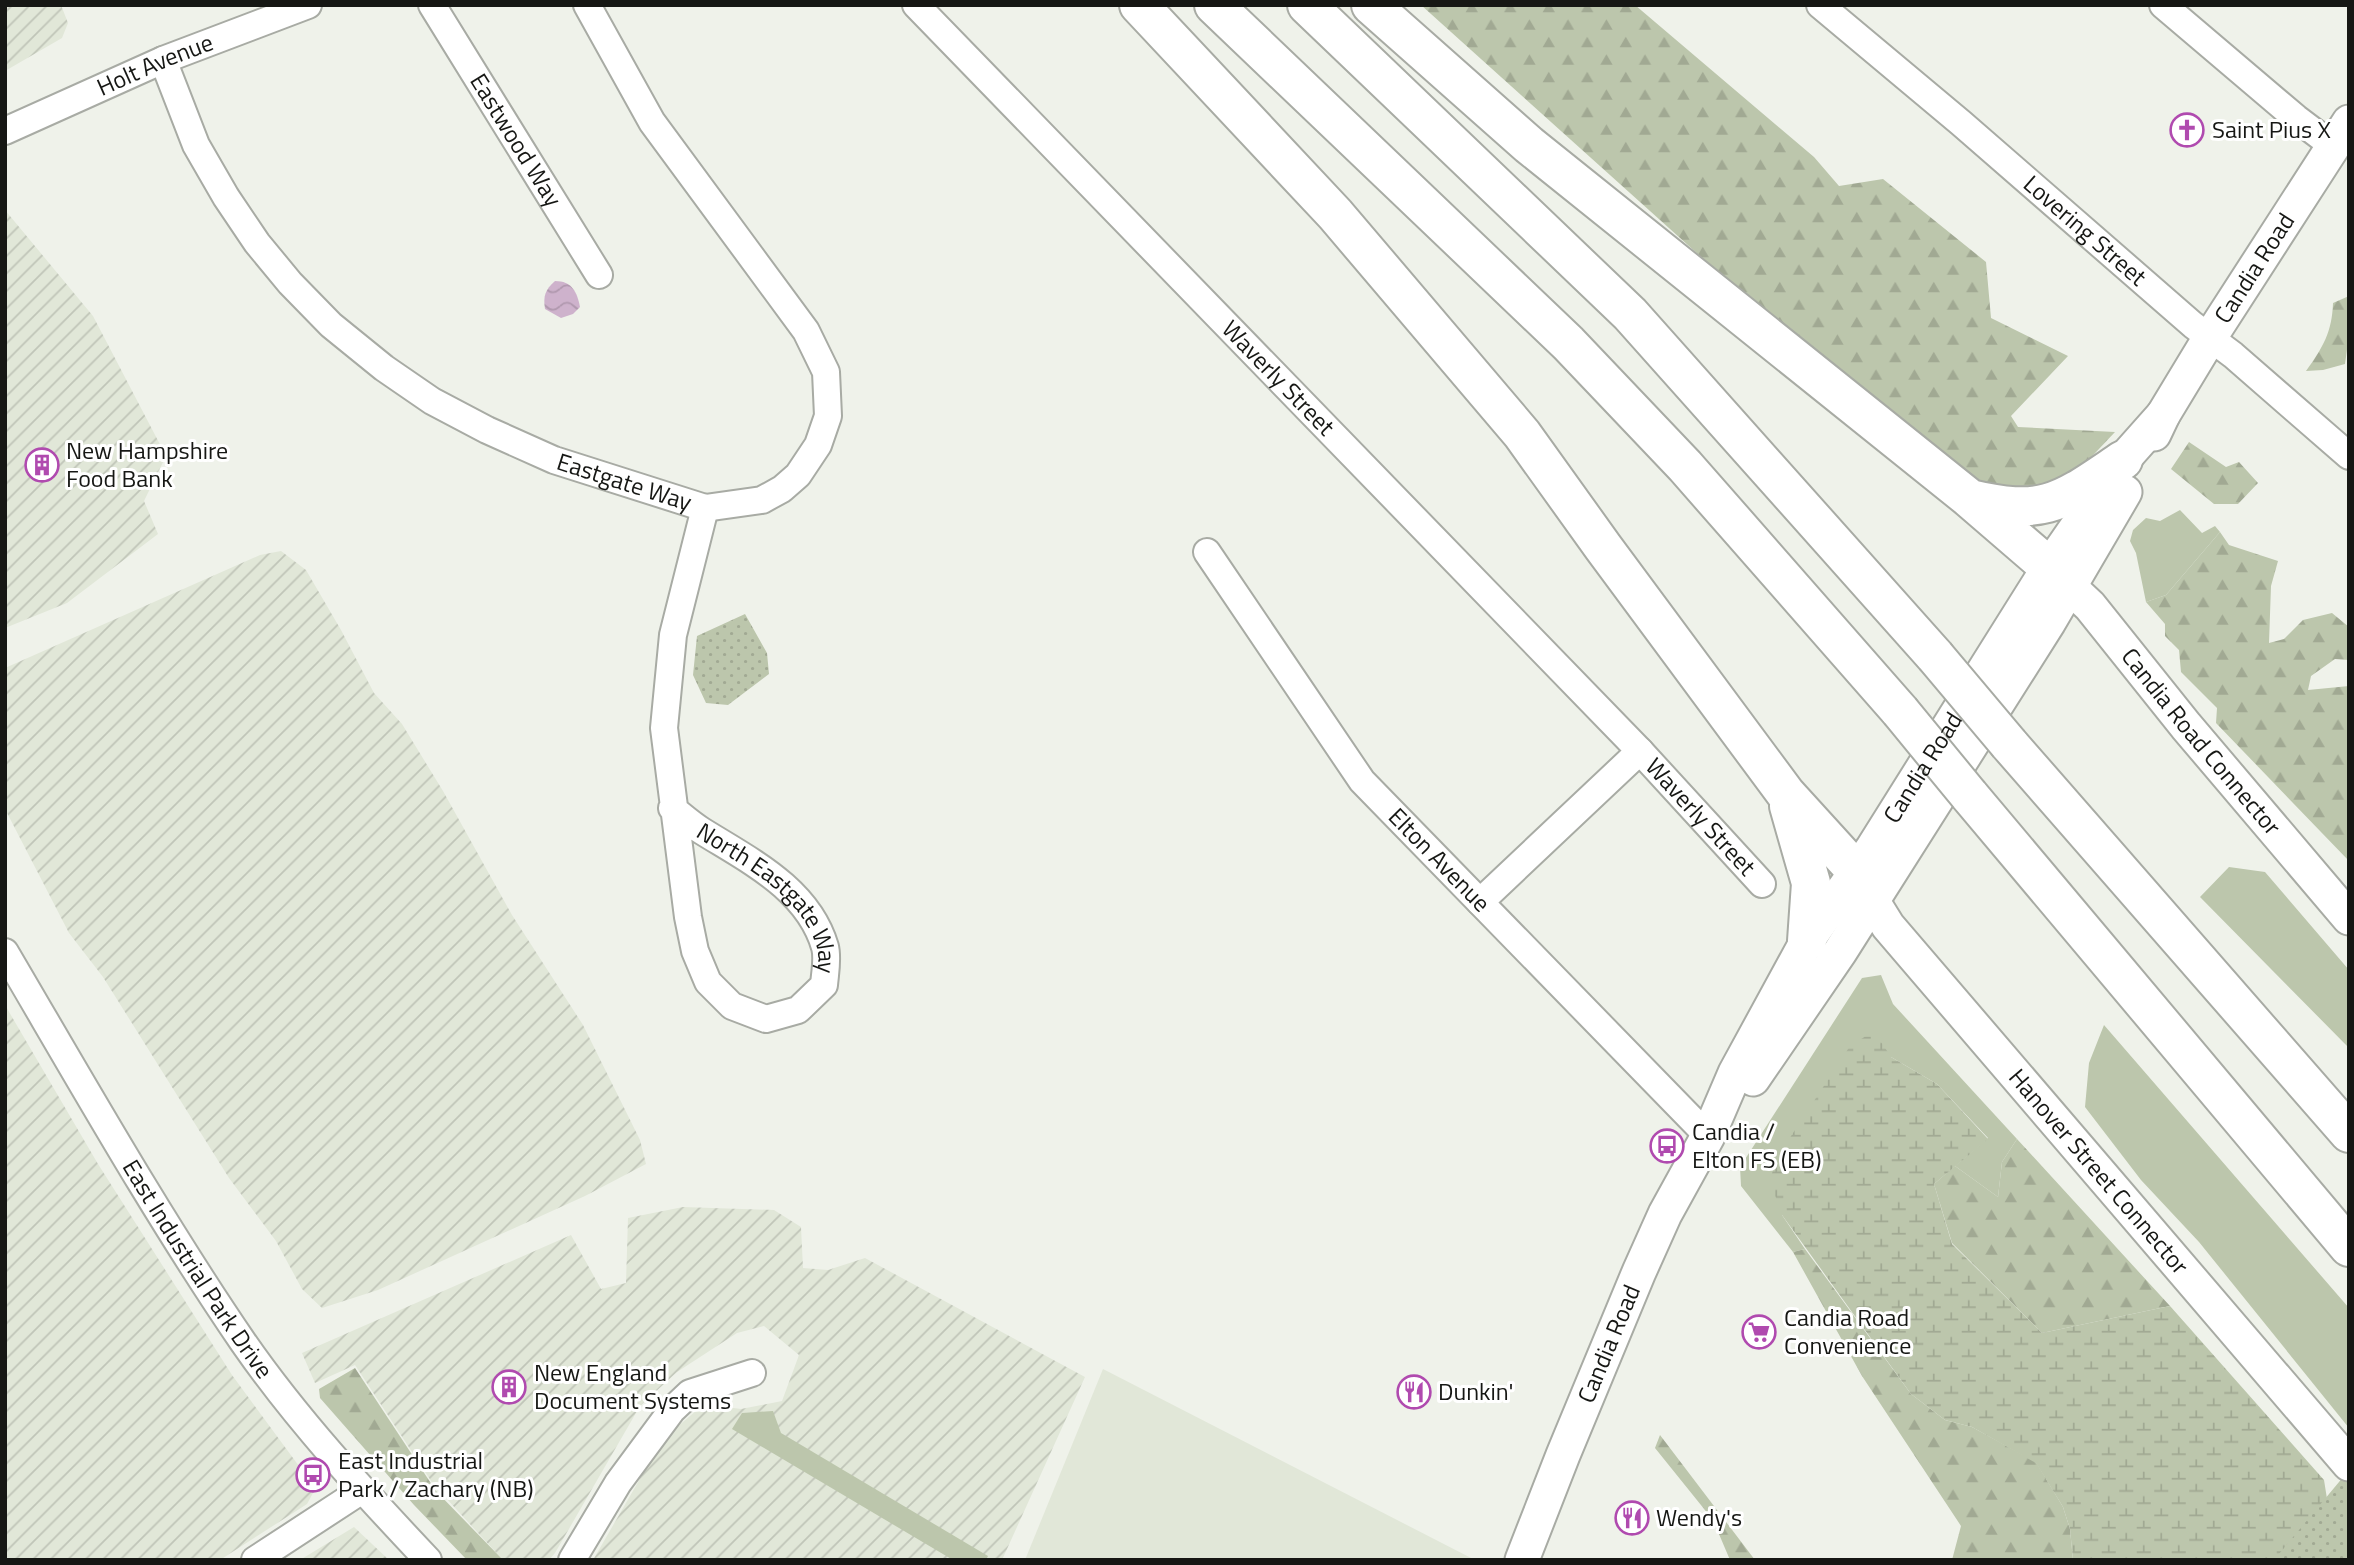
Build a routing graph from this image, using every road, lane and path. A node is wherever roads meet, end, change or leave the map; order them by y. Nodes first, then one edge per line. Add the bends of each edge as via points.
1 (308, 5) edge
2 (432, 5) edge
3 (587, 5) edge
4 (916, 5) edge
5 (1139, 5) edge
6 (1214, 5) edge
7 (1307, 5) edge
8 (1371, 5) edge
9 (1820, 5) edge
10 (2163, 5) edge
11 (267, 11) edge
12 (163, 60) junction
13 (5, 131) edge
14 (2341, 134) edge
15 (599, 275) dead end
16 (2209, 339) junction
17 (2162, 415) junction
18 (2349, 456) edge
19 (2123, 460) junction
20 (1969, 498) junction
21 (705, 508) junction
22 (1207, 552) dead end
23 (2060, 577) junction
24 (1640, 751) junction
25 (1786, 794) junction
26 (672, 808) junction
27 (1762, 884) dead end
28 (1864, 887) junction
29 (1480, 902) junction
30 (2349, 918) edge
31 (1807, 941) junction
32 (5, 952) edge
33 (2349, 1133) edge
34 (1709, 1136) junction
35 (2349, 1248) edge
36 (752, 1373) dead end
37 (2349, 1464) edge
38 (362, 1490) junction
39 (255, 1560) edge
40 (428, 1560) edge
41 (572, 1560) edge
42 (1522, 1560) edge

1 - 11 street, Holt Avenue
2 - 15 street, Eastwood Way
3 - 21 street, Eastgate Way via 652,122 806,331 825,372 828,416 818,445 798,475 762,500
4 - 24 street, Waverly Street
5 - 25 highway via 1335,214 1522,433
6 - 35 highway, bridge via 1568,343 1685,466 1899,711
7 - 33 highway, bridge via 1630,314 1936,656
8 - 20 highway via 1529,145
9 - 16 street, Lovering Street
10 - 14 street via 2296,118
11 - 12 street, Holt Avenue
12 - 13 street, Holt Avenue
12 - 21 street, Eastgate Way via 196,145 226,197 257,243 331,325 432,401 487,430 554,460
14 - 16 main road, Candia Road
16 - 17 main road, Candia Road
16 - 18 street, Lovering Street
17 - 19 main road, Candia Road
17 - 23 main road, Candia Road via 2136,472
19 - 20 highway via 2046,504 2003,506
19 - 23 main road, Candia Road
20 - 23 highway
21 - 26 street, North Eastgate Way via 679,608 667,681 664,728
22 - 29 street, Elton Avenue via 1362,781
23 - 28 main road, Candia Road
23 - 30 main road, Candia Road Connector via 2090,606
24 - 27 street, Waverly Street
24 - 29 street, Waverly Street
25 - 28 highway
25 - 31 highway via 1811,883
26 - 26 street, North Eastgate Way via 692,940 708,982 732,1006 766,1019 798,1010 824,985 826,950 814,920 767,873
28 - 31 main road, Candia Road
28 - 34 main road, Candia Road via 1751,1083
28 - 37 main road, Hanover Street Connector via 1888,926
29 - 34 street, Elton Avenue
31 - 34 main road, Candia Road via 1735,1073
32 - 38 street, East Industrial Park Drive via 244,1343
34 - 42 main road, Candia Road via 1639,1272
36 - 41 street via 690,1393 672,1410 618,1483
38 - 39 street
38 - 40 street, East Industrial Park Drive

